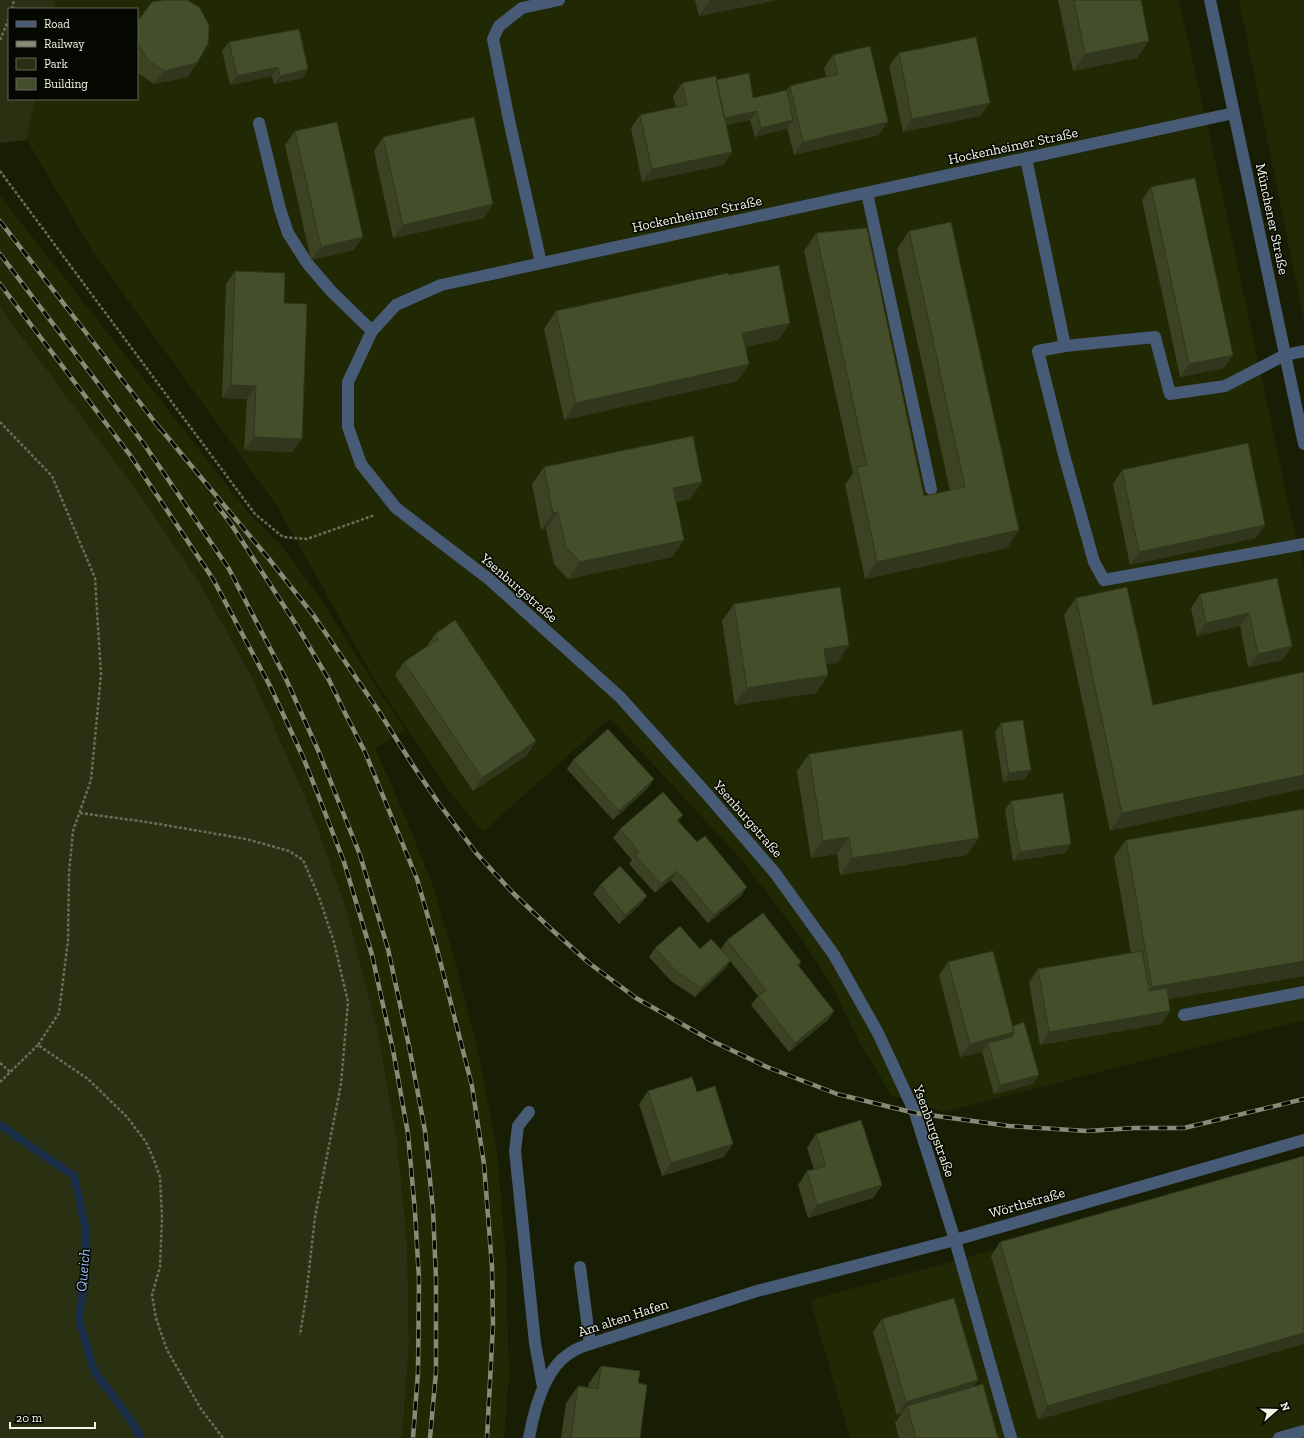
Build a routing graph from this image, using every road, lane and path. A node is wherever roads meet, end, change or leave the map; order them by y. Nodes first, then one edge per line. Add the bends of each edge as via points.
1 (559, 0) edge
2 (1210, 0) edge
3 (8, 21) edge
4 (0, 40) edge
5 (1234, 113) junction
6 (259, 124) dead end
7 (1026, 158) junction
8 (0, 170) edge
9 (867, 193) junction
10 (541, 263) junction
11 (372, 331) junction
12 (1066, 346) junction
13 (1304, 350) edge
14 (1285, 355) junction
15 (0, 422) edge
16 (1304, 444) edge
17 (931, 489) dead end
18 (396, 508) junction
19 (1304, 544) edge
20 (80, 813) junction
21 (1304, 992) edge
22 (1184, 1015) dead end
23 (38, 1045) junction
24 (0, 1063) edge
25 (10, 1072) junction
26 (0, 1082) edge
27 (529, 1112) dead end
28 (1304, 1140) edge
29 (955, 1240) junction
30 (580, 1267) dead end
31 (757, 1291) joint
32 (300, 1335) dead end
33 (590, 1344) junction
34 (542, 1387) junction
35 (1304, 1431) edge
36 (223, 1438) edge
37 (529, 1438) edge
38 (1011, 1438) edge
39 (1279, 1438) edge

1 - 10 street via 522,8 499,26 493,39
2 - 5 street, Münchener Straße
3 - 4 path
5 - 7 street, Hockenheimer Straße
5 - 14 street, Münchener Straße
6 - 11 street via 288,233 306,263 331,292
7 - 9 street, Hockenheimer Straße
7 - 12 street
8 - 18 path via 255,514 284,537 307,539
9 - 10 street, Hockenheimer Straße
9 - 17 street
10 - 11 street, Hockenheimer Straße via 442,284 396,305
11 - 18 street, Hockenheimer Straße via 348,382 348,427 361,464
12 - 14 street via 1155,337 1170,394 1225,386
12 - 19 street via 1038,351 1094,562 1104,580
13 - 14 street
14 - 16 street, Münchener Straße
15 - 20 path via 52,476 95,578 101,675 91,780
18 - 29 street, Ysenburgstraße via 490,580 620,697 775,873 834,955 878,1033 915,1113
20 - 23 path via 73,831 68,873 68,940 59,1013
20 - 32 path via 246,839 289,851 303,860 319,897 334,942 348,1002 341,1084 315,1217
21 - 22 street
23 - 25 path
23 - 36 path via 88,1080 127,1117 146,1142 160,1177 160,1267 152,1295 156,1318 167,1350 202,1409
24 - 25 path
25 - 26 path
27 - 34 street via 518,1126 515,1151
28 - 29 street, Wörthstraße
29 - 31 street, Wörthstraße
29 - 38 street, Ysenburgstraße
30 - 33 street
31 - 33 street, Am alten Hafen
33 - 34 street, Am alten Hafen via 569,1353 557,1364
34 - 37 street, Am alten Hafen
35 - 39 street

